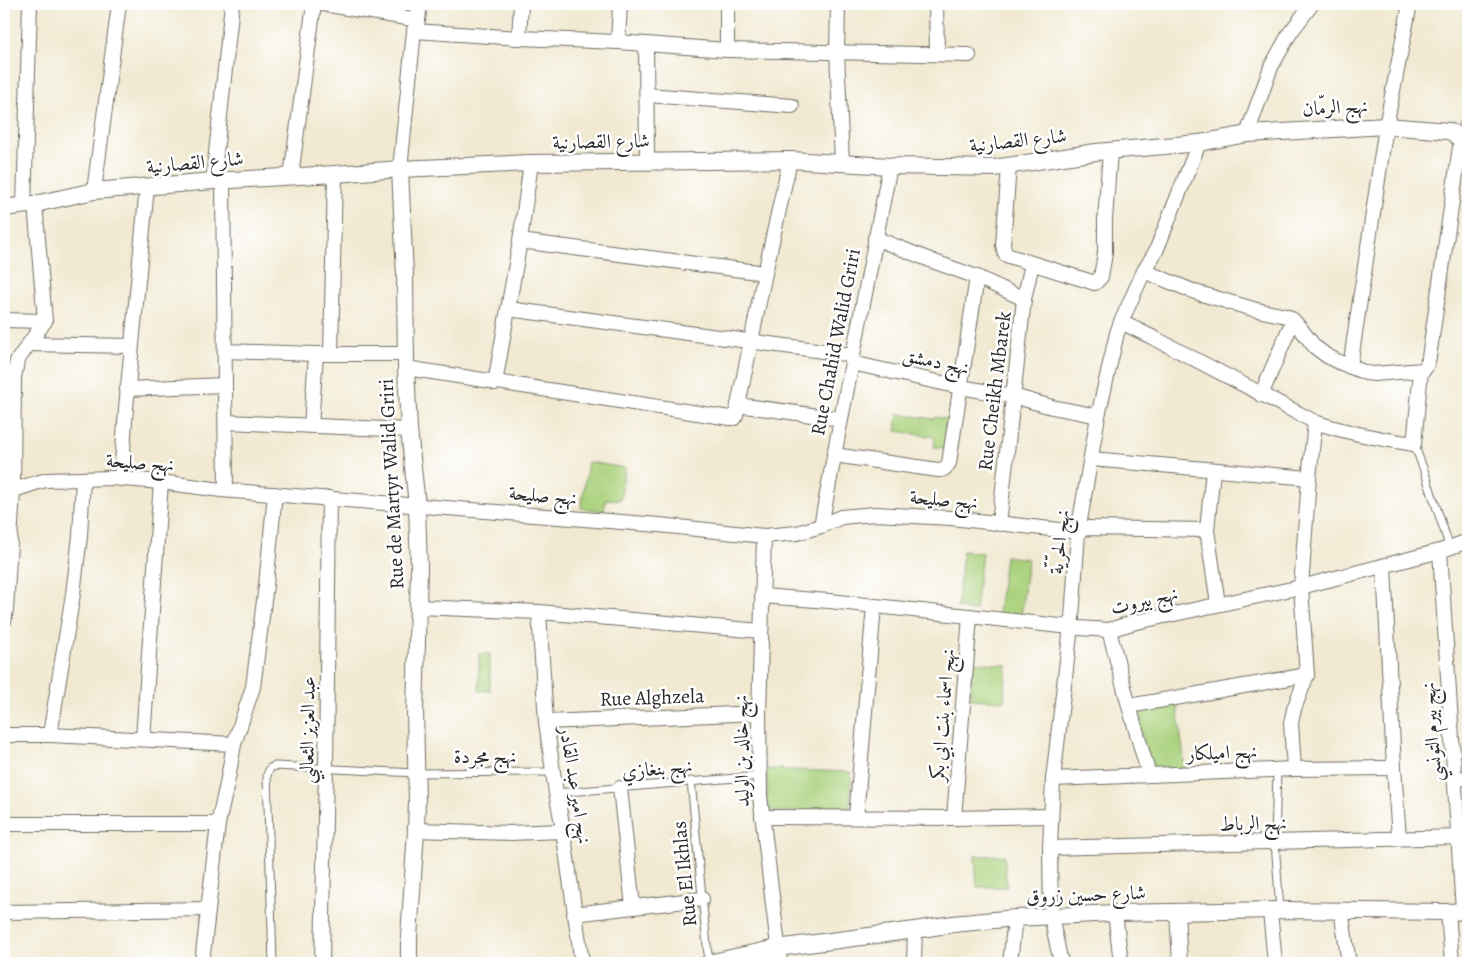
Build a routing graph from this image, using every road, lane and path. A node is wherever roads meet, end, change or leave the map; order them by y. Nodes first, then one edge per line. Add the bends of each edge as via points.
1 (30, 4) edge
2 (119, 4) edge
3 (232, 4) edge
4 (314, 4) edge
5 (329, 4) edge
6 (420, 4) edge
7 (521, 4) edge
8 (620, 4) edge
9 (727, 4) edge
10 (838, 4) edge
11 (936, 4) edge
12 (1312, 4) edge
13 (1410, 4) edge
14 (416, 26) junction
15 (519, 38) junction
16 (618, 42) junction
17 (646, 45) junction
18 (727, 50) junction
19 (837, 52) junction
20 (937, 53) junction
21 (969, 54) dead end
22 (647, 95) junction
23 (792, 106) dead end
24 (1468, 123) edge
25 (1386, 126) junction
26 (1247, 134) junction
27 (1199, 143) junction
28 (1465, 144) edge
29 (1110, 151) junction
30 (790, 160) junction
31 (646, 161) junction
32 (842, 162) junction
33 (531, 163) junction
34 (890, 166) junction
35 (1009, 166) junction
36 (400, 169) junction
37 (335, 174) junction
38 (291, 176) junction
39 (218, 180) junction
40 (147, 187) junction
41 (94, 191) junction
42 (29, 205) junction
43 (4, 208) edge
44 (875, 238) junction
45 (520, 241) junction
46 (1032, 264) junction
47 (1144, 271) junction
48 (765, 273) junction
49 (977, 277) junction
50 (1024, 299) junction
51 (508, 309) junction
52 (4, 320) edge
53 (1293, 320) junction
54 (45, 321) junction
55 (1121, 322) junction
56 (750, 342) junction
57 (29, 344) junction
58 (131, 346) junction
59 (225, 351) junction
60 (331, 353) junction
61 (316, 354) junction
62 (853, 359) junction
63 (406, 361) junction
64 (1350, 367) junction
65 (1420, 371) junction
66 (495, 383) junction
67 (226, 385) junction
68 (960, 387) junction
69 (127, 389) junction
70 (1261, 394) junction
71 (1013, 396) junction
72 (738, 405) junction
73 (1098, 416) junction
74 (841, 420) junction
75 (226, 422) junction
76 (1315, 422) junction
77 (311, 426) junction
78 (409, 430) junction
79 (1414, 444) junction
80 (834, 455) junction
81 (1091, 459) junction
82 (1213, 470) junction
83 (121, 478) junction
84 (1308, 478) junction
85 (83, 479) junction
86 (161, 482) junction
87 (226, 490) junction
88 (8, 491) edge
89 (276, 494) junction
90 (329, 498) junction
91 (417, 505) junction
92 (999, 524) junction
93 (821, 526) junction
94 (1207, 530) junction
95 (1078, 532) junction
96 (764, 536) junction
97 (1468, 541) edge
98 (1445, 550) junction
99 (1384, 566) junction
100 (1301, 587) junction
101 (762, 596) junction
102 (1218, 604) junction
103 (874, 606) junction
104 (418, 607) junction
105 (539, 612) junction
106 (4, 614) edge
107 (970, 616) junction
108 (1070, 626) junction
109 (1110, 630) junction
110 (761, 631) junction
111 (1307, 675) junction
112 (1129, 706) junction
113 (759, 713) junction
114 (546, 722) junction
115 (4, 734) edge
116 (50, 735) junction
117 (143, 739) junction
118 (234, 744) junction
119 (1394, 768) junction
120 (326, 769) junction
121 (1294, 769) junction
122 (1277, 770) junction
123 (553, 772) junction
124 (416, 773) junction
125 (1149, 775) junction
126 (760, 776) junction
127 (1052, 778) junction
128 (1468, 778) edge
129 (1454, 779) junction
130 (691, 781) junction
131 (620, 788) junction
132 (556, 792) junction
133 (1051, 816) junction
134 (762, 817) junction
135 (856, 817) junction
136 (954, 818) junction
137 (4, 824) edge
138 (218, 824) junction
139 (416, 830) junction
140 (563, 831) junction
141 (1458, 837) junction
142 (1399, 838) junction
143 (1275, 842) junction
144 (1050, 848) junction
145 (702, 899) junction
146 (633, 907) junction
147 (208, 909) junction
148 (1341, 910) junction
149 (1275, 911) junction
150 (1460, 911) edge
151 (4, 912) edge
152 (1177, 912) junction
153 (1115, 913) junction
154 (574, 914) junction
155 (1051, 916) junction
156 (1015, 918) junction
157 (915, 930) junction
158 (779, 956) edge
159 (202, 963) edge
160 (273, 963) edge
161 (322, 963) edge
162 (409, 963) edge
163 (582, 963) edge
164 (709, 963) edge
165 (914, 963) edge
166 (1010, 963) edge
167 (1061, 963) edge
168 (1122, 963) edge
169 (1180, 963) edge
170 (1275, 963) edge
171 (1349, 963) edge
172 (1452, 963) edge

1 - 42 street
2 - 41 street
3 - 39 street
4 - 38 street
5 - 14 street
6 - 14 street, Rue de Martyr Walid Griri
7 - 15 street
8 - 16 street
9 - 18 street
10 - 19 street
11 - 20 street
12 - 26 street via 1290,32 1271,67
13 - 25 street
14 - 15 street
14 - 36 street, Rue de Martyr Walid Griri
15 - 16 street
16 - 17 street
17 - 18 street
17 - 22 street
18 - 19 street
19 - 20 street
19 - 32 street
20 - 21 street
22 - 23 street
22 - 31 street
24 - 28 street
25 - 26 street, نهج الرمّان
25 - 28 street, نهج الرمّان via 1449,131
25 - 64 street
26 - 27 street, نهج الرمّان
27 - 29 street, شارع القصارنية
27 - 47 street, نهج الحرّيّة via 1156,250
28 - 65 street via 1429,357 1426,367
29 - 35 street, شارع القصارنية
29 - 46 street via 1105,253 1100,279 1095,284
30 - 31 street, شارع القصارنية
30 - 32 street, شارع القصارنية
30 - 48 street
31 - 33 street, شارع القصارنية
32 - 34 street, شارع القصارنية
33 - 36 street, شارع القصارنية
33 - 45 street
34 - 35 street, شارع القصارنية
34 - 44 street, Rue Chahid Walid Griri
35 - 46 street via 1004,250 1005,254
36 - 37 street, شارع القصارنية
36 - 63 street, Rue de Martyr Walid Griri
37 - 38 street, شارع القصارنية
37 - 60 street
38 - 39 street, شارع القصارنية
39 - 40 street, شارع القصارنية
39 - 59 street
40 - 41 street, شارع القصارنية
40 - 58 street
41 - 42 street, شارع القصارنية
42 - 43 street, شارع القصارنية
42 - 54 street
44 - 49 street
44 - 62 street, Rue Chahid Walid Griri
45 - 48 street
45 - 51 street
46 - 50 street, Rue Cheikh Mbarek
47 - 53 street via 1194,292
47 - 55 street, نهج الحرّيّة
48 - 56 street
49 - 50 street
49 - 68 street
50 - 71 street, Rue Cheikh Mbarek
51 - 56 street, نهج دمشق
51 - 66 street
52 - 54 street
53 - 64 street via 1315,347
53 - 70 street
54 - 57 street
55 - 70 street
55 - 73 street, نهج الحرّيّة
56 - 62 street, نهج دمشق
56 - 72 street
57 - 58 street
57 - 88 street via 17,361 14,378
58 - 69 street
59 - 61 street
59 - 67 street
60 - 61 street
60 - 63 street
61 - 77 street
62 - 68 street, نهج دمشق
62 - 74 street, Rue Chahid Walid Griri
63 - 66 street
63 - 78 street, Rue de Martyr Walid Griri
64 - 65 street via 1374,374
65 - 79 street
66 - 72 street via 730,418 736,415
67 - 69 street
67 - 75 street
68 - 71 street, نهج دمشق
68 - 80 street via 949,463 943,470
69 - 83 street
70 - 76 street
71 - 73 street, نهج دمشق
71 - 92 street, Rue Cheikh Mbarek
72 - 74 street
73 - 81 street, نهج الحرّيّة
74 - 80 street, Rue Chahid Walid Griri
75 - 77 street
75 - 87 street
76 - 79 street via 1351,433
76 - 84 street
77 - 78 street
78 - 91 street, Rue de Martyr Walid Griri
79 - 98 lane
80 - 93 street, Rue Chahid Walid Griri
81 - 82 street
81 - 95 street, نهج الحرّيّة
82 - 84 street
82 - 94 street
83 - 85 street, نهج صليحة
83 - 86 street, نهج صليحة
84 - 100 street
85 - 88 street, نهج صليحة via 38,482
85 - 116 street via 73,594
86 - 87 street, نهج صليحة
86 - 117 street
87 - 89 street, نهج صليحة
88 - 106 street
89 - 90 street, نهج صليحة
89 - 118 street via 252,687
90 - 91 street, نهج صليحة
90 - 120 street, عبد العزيز الثعالبي
91 - 96 street, نهج صليحة
91 - 104 street, Rue de Martyr Walid Griri
92 - 93 street, نهج صليحة via 875,514 841,517
92 - 95 street, نهج صليحة
93 - 96 street, نهج صليحة via 797,533
94 - 95 street, نهج صليحة via 1086,528
94 - 102 street
95 - 108 street, نهج الحرّيّة
96 - 101 street, نهج خالد بن الوليد
97 - 98 street, نهج بيروت
98 - 99 street, نهج بيروت
98 - 129 street, نهج بيرم التونسي
99 - 100 street, نهج بيروت
99 - 119 street
100 - 102 street, نهج بيروت
100 - 111 street
101 - 103 street, نهج بيروت
101 - 110 street, نهج خالد بن الوليد
102 - 109 street, نهج بيروت
103 - 107 street, نهج بيروت
103 - 135 street
104 - 105 street
104 - 124 street, Rue de Martyr Walid Griri
105 - 110 street
105 - 114 street, نهج امير عبد القادر
107 - 108 street, نهج بيروت
107 - 136 street, نهج اسماء بنت ابي بكر
108 - 109 street, نهج بيروت
108 - 127 street, نهج الحرّيّة
109 - 112 street
110 - 113 street, نهج خالد بن الوليد
111 - 112 street
111 - 121 street via 1291,723
112 - 125 street
113 - 114 street, Rue Alghzela
113 - 126 street, نهج خالد بن الوليد
114 - 123 street, نهج امير عبد القادر
115 - 116 street
116 - 117 street
117 - 118 street
118 - 138 street
119 - 121 street, نهج اميلكار
119 - 142 street
120 - 124 lane, نهج مجردة
120 - 160 lane, نهج مجردة via 275,766 267,775
120 - 161 street, عبد العزيز الثعالبي
121 - 122 street, نهج اميلكار
122 - 125 street, نهج اميلكار
122 - 143 lane
123 - 124 lane, نهج مجردة
123 - 132 street, نهج امير عبد القادر
124 - 139 street, Rue de Martyr Walid Griri
125 - 127 street, نهج اميلكار
126 - 130 lane, نهج بنغازي
126 - 134 street, نهج خالد بن الوليد
127 - 133 street, نهج الحرّيّة
128 - 129 street
129 - 141 street, نهج بيرم التونسي
130 - 131 lane, نهج بنغازي
130 - 145 lane, Rue El Ikhlas
131 - 132 lane, نهج بنغازي
131 - 146 street
132 - 140 street, نهج امير عبد القادر
133 - 136 street
133 - 144 street, نهج الحرّيّة
134 - 135 street
134 - 158 street, نهج خالد بن الوليد
135 - 136 street
137 - 138 street
138 - 147 street
139 - 140 street
139 - 162 street, Rue de Martyr Walid Griri
140 - 154 street, نهج امير عبد القادر
141 - 142 street, نهج الرباط
141 - 150 street, نهج بيرم التونسي
142 - 143 street, نهج الرباط
143 - 144 street, نهج الرباط
143 - 149 lane
144 - 155 street, نهج الحرّيّة
145 - 146 street
145 - 164 lane, Rue El Ikhlas
146 - 154 street
147 - 151 street
147 - 159 street
148 - 149 street, شارع حسين زروق
148 - 150 street, شارع حسين زروق
148 - 171 street
149 - 152 street, شارع حسين زروق
149 - 170 street
150 - 172 street, نهج بيرم التونسي
152 - 153 street, شارع حسين زروق
152 - 169 street
153 - 155 street, شارع حسين زروق
153 - 168 street
154 - 163 street, نهج امير عبد القادر
155 - 156 street, شارع حسين زروق
155 - 167 street, نهج الحرّيّة
156 - 157 street, شارع حسين زروق
156 - 166 street
157 - 158 street, شارع حسين زروق
157 - 165 street
158 - 164 street, شارع حسين زروق

